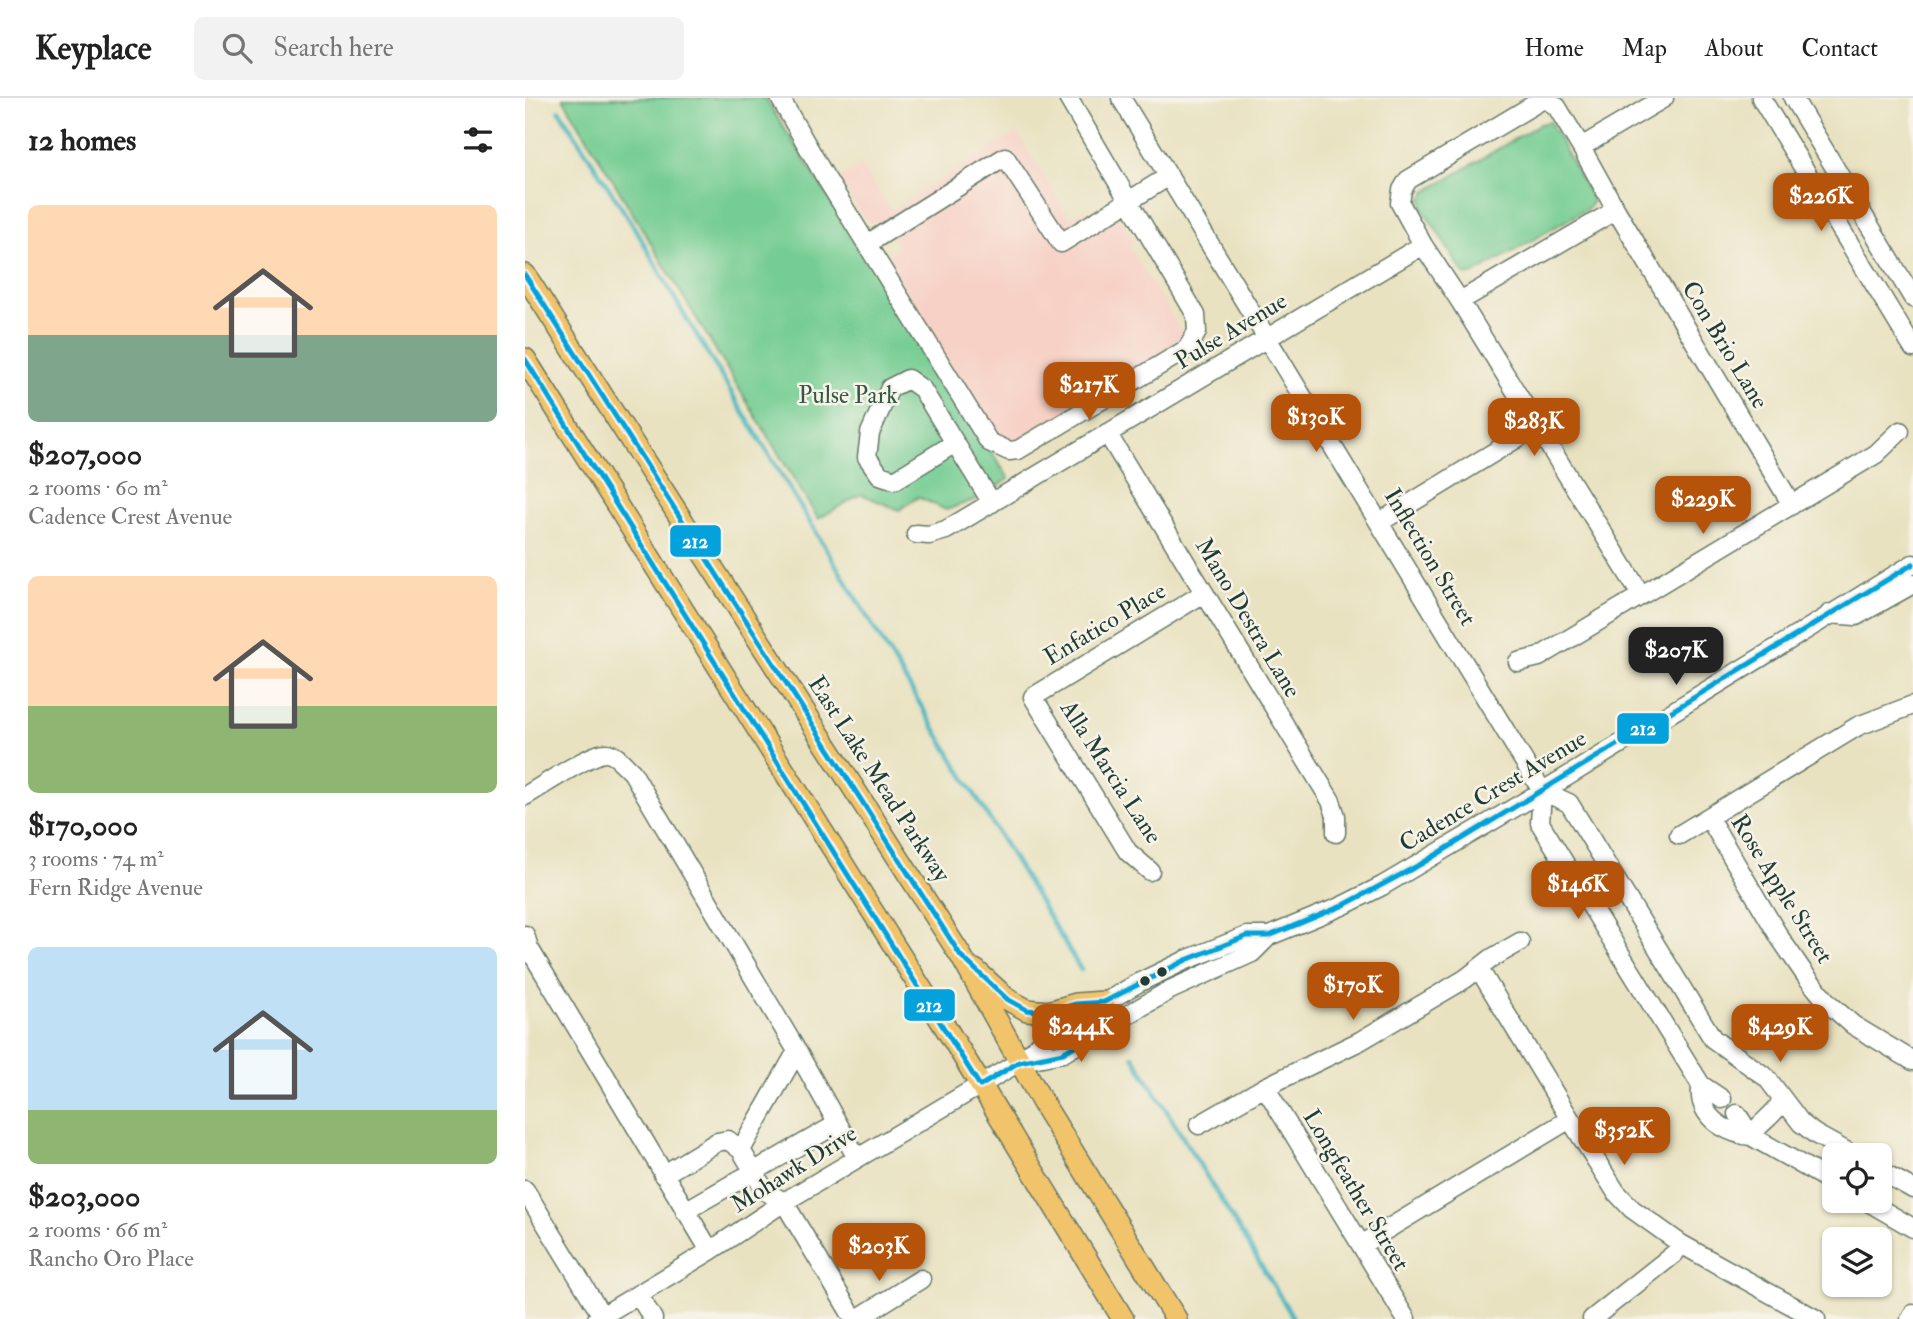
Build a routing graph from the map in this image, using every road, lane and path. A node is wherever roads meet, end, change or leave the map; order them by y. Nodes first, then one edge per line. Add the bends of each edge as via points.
1 (780, 98) edge
2 (1068, 98) edge
3 (1121, 98) edge
4 (1545, 98) edge
5 (1664, 98) edge
6 (1761, 98) edge
7 (1793, 98) edge
8 (1581, 147) junction
9 (1168, 176) junction
10 (1128, 201) junction
11 (1616, 210) junction
12 (867, 244) junction
13 (1423, 245) junction
14 (525, 275) edge
15 (533, 298) edge
16 (1913, 298) edge
17 (1460, 301) junction
18 (1267, 337) junction
19 (1913, 348) edge
20 (525, 359) edge
21 (1148, 372) junction
22 (1163, 399) junction
23 (1537, 426) junction
24 (1900, 431) dead end
25 (1107, 433) junction
26 (955, 443) junction
27 (992, 503) junction
28 (1792, 505) junction
29 (1380, 522) junction
30 (916, 534) dead end
31 (1913, 564) edge
32 (1913, 584) edge
33 (1204, 593) junction
34 (1641, 595) junction
35 (1829, 614) junction
36 (1518, 662) dead end
37 (1033, 697) joint
38 (1913, 705) edge
39 (1542, 792) junction
40 (525, 796) edge
41 (1709, 818) junction
42 (1336, 833) dead end
43 (1679, 835) dead end
44 (1150, 871) dead end
45 (525, 935) edge
46 (1269, 936) junction
47 (1520, 943) dead end
48 (961, 956) junction
49 (1479, 970) junction
50 (1104, 1002) junction
51 (797, 1051) junction
52 (1913, 1061) edge
53 (1019, 1062) junction
54 (1701, 1085) junction
55 (980, 1086) junction
56 (1265, 1087) junction
57 (1722, 1099) dead end
58 (1783, 1100) junction
59 (1737, 1114) dead end
60 (1570, 1119) junction
61 (837, 1124) junction
62 (1199, 1125) dead end
63 (1751, 1136) junction
64 (1831, 1143) edge
65 (741, 1150) junction
66 (857, 1158) junction
67 (754, 1173) junction
68 (663, 1175) junction
69 (1822, 1176) edge
70 (1892, 1177) edge
71 (1913, 1189) edge
72 (525, 1190) edge
73 (783, 1202) junction
74 (685, 1211) junction
75 (1887, 1213) edge
76 (1913, 1228) edge
77 (1681, 1244) junction
78 (1361, 1245) junction
79 (710, 1251) junction
80 (921, 1279) dead end
81 (638, 1294) junction
82 (1913, 1314) edge
83 (599, 1317) edge
84 (1808, 1317) edge
85 (653, 1319) edge
86 (855, 1319) edge
87 (1123, 1319) edge
88 (1176, 1319) edge
89 (1406, 1319) edge
90 (1592, 1319) edge
91 (1910, 1319) edge

1 - 12 street
2 - 10 street
3 - 9 street, Inflection Street
4 - 8 street via 1557,107
4 - 13 street via 1408,180 1400,203
5 - 8 street
6 - 19 street
7 - 16 street
8 - 11 street
9 - 10 street
9 - 18 street, Inflection Street
10 - 12 street via 1061,243 1005,157
10 - 21 street via 1198,324 1187,349
11 - 17 street
11 - 28 street, Con Brio Lane
12 - 21 street via 989,442 999,448 1018,450
13 - 17 street
13 - 18 street, Pulse Avenue
14 - 15 main road, East Lake Mead Parkway
15 - 48 main road, East Lake Mead Parkway
17 - 23 street
18 - 22 street, Pulse Avenue
18 - 29 street, Inflection Street
20 - 55 main road
21 - 22 street
22 - 25 street, Pulse Avenue
23 - 29 street
23 - 34 street
24 - 28 street via 1876,454
25 - 27 street, Pulse Avenue
25 - 33 street, Mano Destra Lane
26 - 26 street via 922,389 908,379 890,388 870,433 867,457 880,475 895,480
26 - 27 street
27 - 30 street, Pulse Avenue via 946,530
28 - 34 street
29 - 39 street, Inflection Street
31 - 35 street, Cadence Crest Avenue
32 - 35 street via 1856,616
33 - 37 street, Enfatico Place
33 - 42 street, Mano Destra Lane via 1331,801
34 - 36 street via 1539,657
35 - 39 street, Cadence Crest Avenue
37 - 44 street, Alla Marcia Lane via 1128,852
38 - 41 street via 1858,726
39 - 46 street, Cadence Crest Avenue via 1382,886
39 - 54 street via 1540,823
39 - 58 street via 1569,803 1713,1039 1756,1068
40 - 51 street via 605,753 632,772
41 - 43 street
41 - 52 street, Rose Apple Street via 1780,938 1828,1003 1853,1025
45 - 68 street
46 - 50 street, Cadence Crest Avenue via 1247,936 1186,960
46 - 53 street, Cadence Crest Avenue via 1252,953 1170,990 1063,1053
47 - 49 street
48 - 50 main road via 1007,999 1027,1010 1048,1012
48 - 53 main road, East Lake Mead Parkway
49 - 56 street via 1360,1041
49 - 60 street
50 - 53 street, Cadence Crest Avenue via 1053,1033
51 - 61 street
51 - 65 street
53 - 55 street, Mohawk Drive
53 - 88 main road, East Lake Mead Parkway
54 - 57 street
54 - 63 street via 1702,1102 1711,1117 1731,1132
55 - 66 street, Mohawk Drive
55 - 87 main road
56 - 62 street
56 - 78 street, Longfeather Street
58 - 63 street
58 - 64 street via 1801,1123
59 - 63 street
60 - 77 street via 1616,1192
60 - 78 street
61 - 66 street
61 - 67 street
63 - 69 street
65 - 67 street
65 - 68 street via 728,1140 717,1142
66 - 73 street, Mohawk Drive
67 - 73 street via 765,1191
67 - 74 street
68 - 74 street
70 - 71 street
72 - 83 street
73 - 79 street, Mohawk Drive
73 - 86 street
74 - 79 street
75 - 76 street
77 - 84 street
77 - 90 street
78 - 89 street, Longfeather Street
79 - 81 street, Mohawk Drive
80 - 86 street
81 - 83 street, Mohawk Drive
81 - 85 street
82 - 91 street

